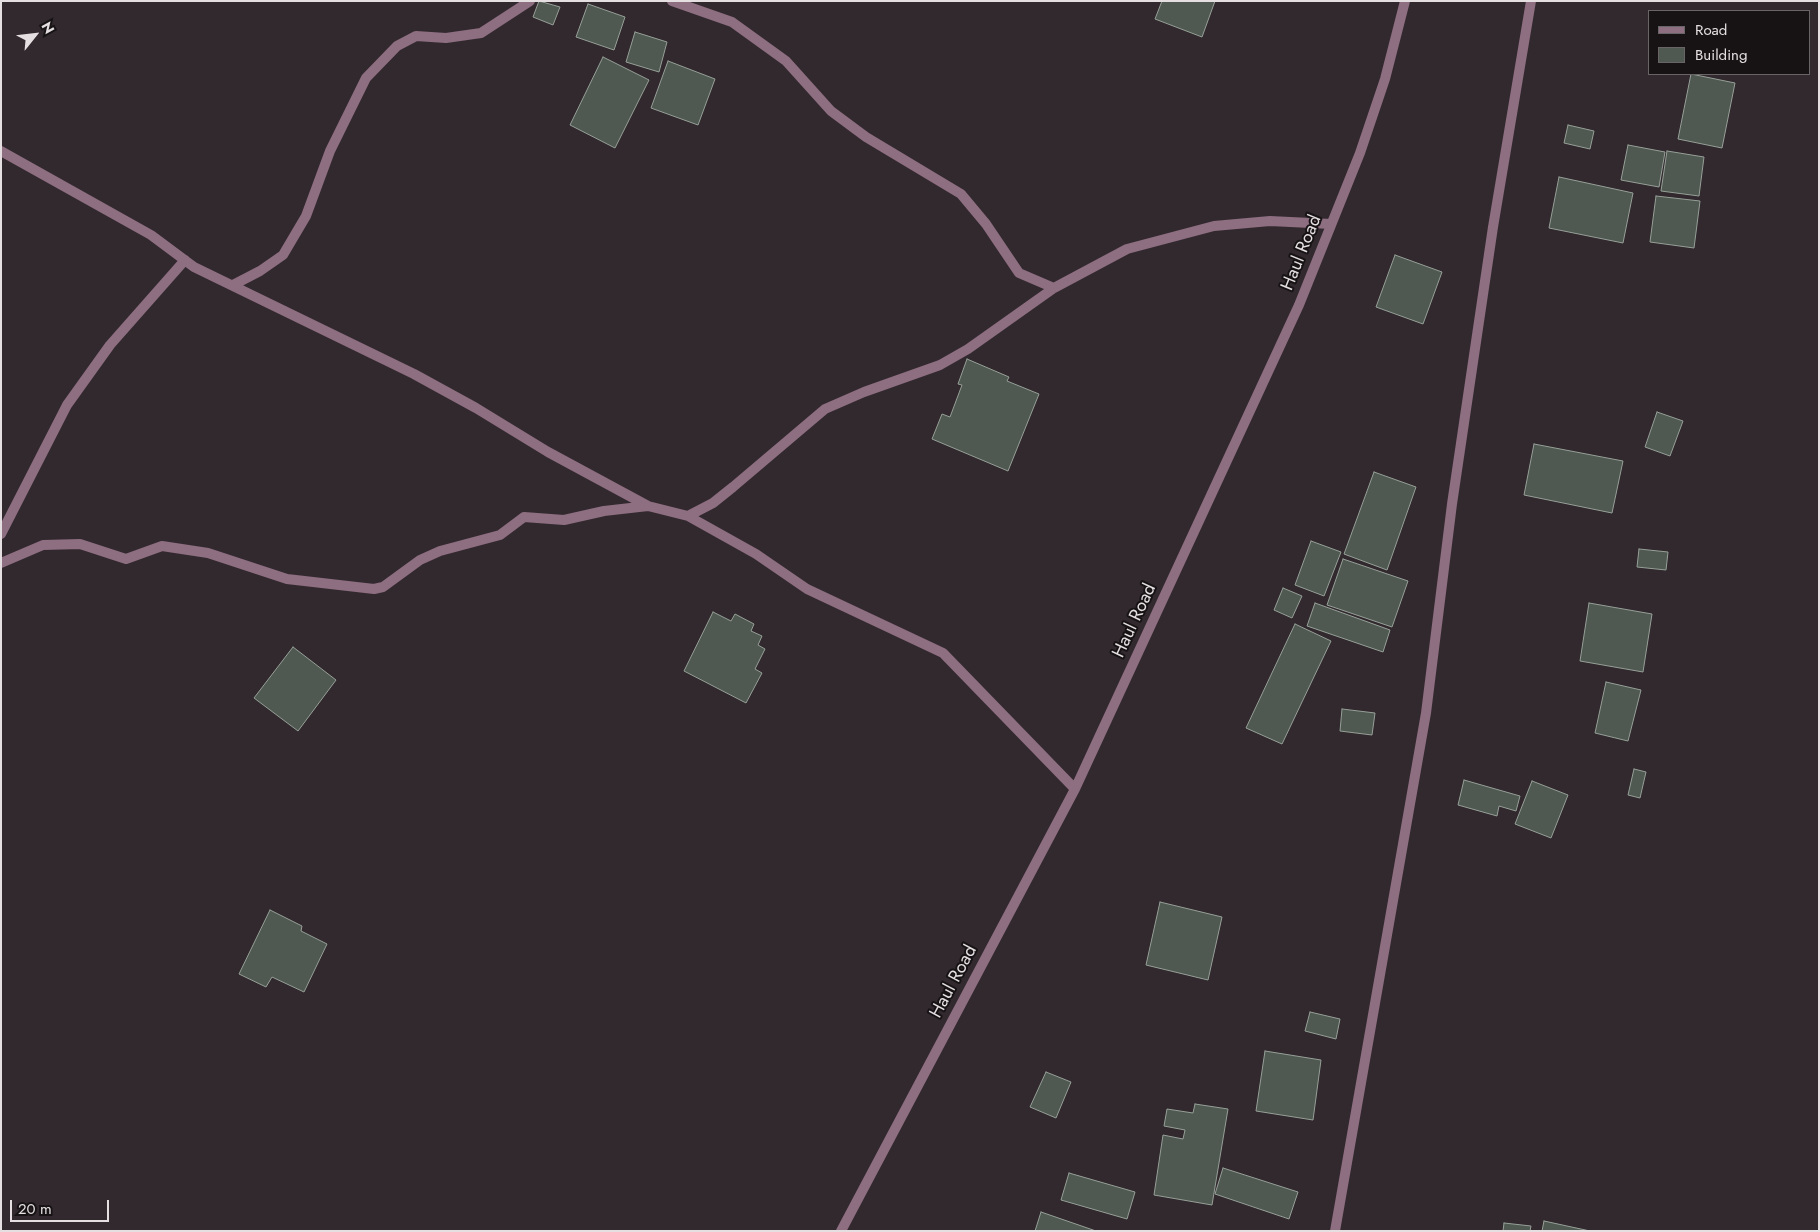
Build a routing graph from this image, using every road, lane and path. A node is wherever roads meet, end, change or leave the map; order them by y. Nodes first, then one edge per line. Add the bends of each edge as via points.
1 (530, 1) edge
2 (672, 1) edge
3 (1406, 1) edge
4 (1530, 1) edge
5 (1, 151) edge
6 (1331, 224) junction
7 (185, 260) junction
8 (233, 285) junction
9 (1054, 288) junction
10 (648, 506) junction
11 (688, 516) junction
12 (1, 534) edge
13 (1, 563) edge
14 (1075, 789) junction
15 (841, 1231) edge
16 (1335, 1231) edge

1 - 8 street via 481,33 446,38 416,36 396,46 366,78 330,151 306,216 282,255
2 - 9 street via 732,22 786,61 831,111 866,137 961,194 1019,273
3 - 6 street, Haul Road via 1385,79
4 - 16 street via 1452,504 1426,714
5 - 7 street via 152,235
6 - 9 street via 1270,221 1214,226 1127,249
6 - 14 street, Haul Road via 1299,305
7 - 8 street
7 - 12 street via 110,345 67,405
8 - 10 street via 414,374
9 - 11 street via 940,365 825,409 713,503
10 - 11 street
10 - 13 street via 564,520 524,517 500,535 440,551 420,560 383,587 374,589 287,579 208,553 162,546 126,559 80,544 42,545
11 - 14 street via 756,554 807,589 943,653
14 - 15 street, Haul Road

